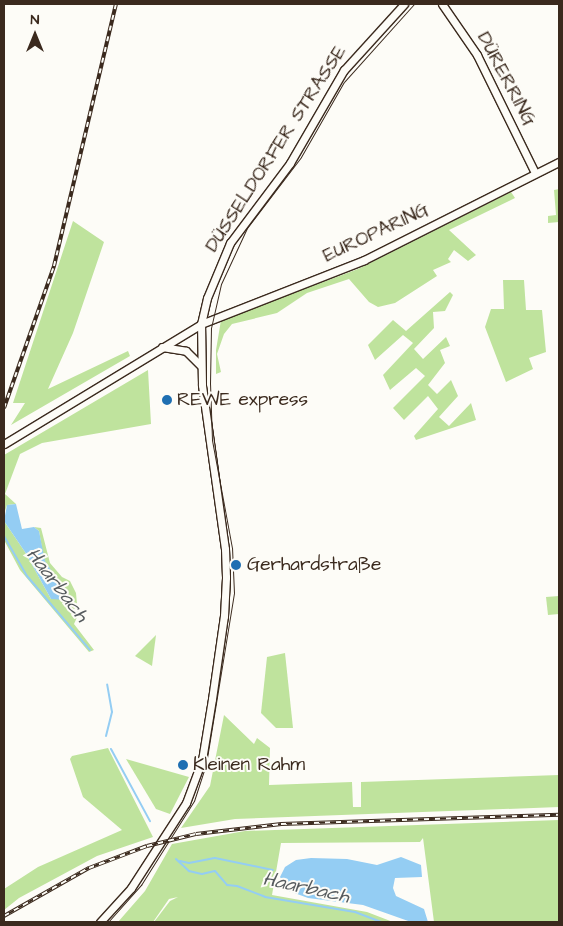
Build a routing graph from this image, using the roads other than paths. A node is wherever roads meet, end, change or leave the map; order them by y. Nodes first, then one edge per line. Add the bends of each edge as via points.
1 (404, 4) edge
2 (442, 4) edge
3 (559, 162) edge
4 (535, 173) junction
5 (201, 324) junction
6 (162, 347) junction
7 (202, 366) junction
8 (4, 444) edge
9 (100, 922) edge

1 - 5 main road, DÜSSELDORFER STRASSE via 348,64 290,163 230,243 218,267
2 - 4 main road, DÜRERRING via 477,55
3 - 4 main road, EUROPARING
4 - 5 main road, EUROPARING via 364,260
5 - 6 main road, EUROPARING
5 - 7 main road, DÜSSELDORFER STRASSE
6 - 7 main road via 186,351
6 - 8 main road, EUROPARING
7 - 9 main road, DÜSSELDORFER STRASSE via 205,421 225,550 226,588 202,760 192,792 172,827 131,888

